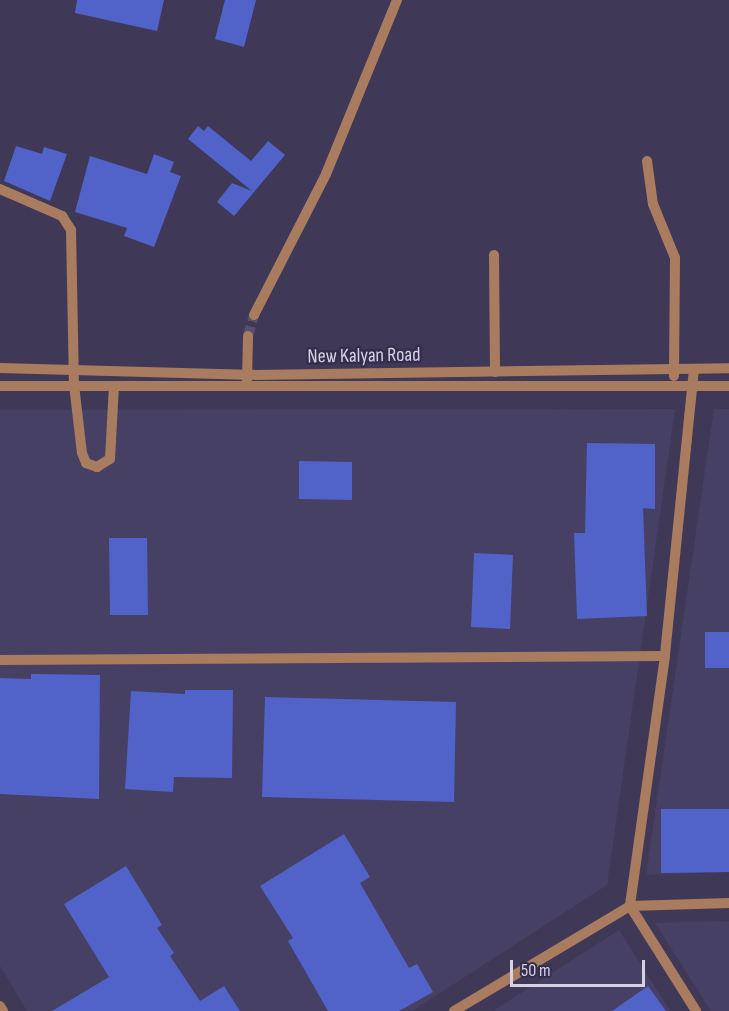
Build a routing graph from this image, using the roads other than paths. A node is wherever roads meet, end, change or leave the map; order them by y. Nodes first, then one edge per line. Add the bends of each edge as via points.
1 (397, 0) edge
2 (647, 161) dead end
3 (0, 189) edge
4 (494, 255) dead end
5 (254, 315) tunnel mouth
6 (248, 336) tunnel mouth
7 (0, 368) edge
8 (674, 369) junction
9 (694, 369) junction
10 (729, 369) edge
11 (73, 370) junction
12 (495, 372) junction
13 (537, 372) junction
14 (247, 380) junction
15 (74, 385) junction
16 (675, 385) junction
17 (694, 385) junction
18 (0, 386) edge
19 (114, 386) junction
20 (537, 386) junction
21 (729, 386) edge
22 (665, 656) junction
23 (0, 660) edge
24 (729, 903) edge
25 (630, 906) junction
26 (0, 1006) edge
27 (3, 1011) edge
28 (454, 1011) edge
29 (696, 1011) edge

1 - 5 street via 326,174
2 - 8 street via 653,204 675,258
3 - 11 street via 62,216 71,230
4 - 12 street
6 - 14 street
7 - 11 street, New Kalyan Road
8 - 9 street, New Kalyan Road
8 - 13 street, New Kalyan Road
8 - 16 street
9 - 10 street, New Kalyan Road
9 - 17 street
11 - 14 street, New Kalyan Road
11 - 15 street
12 - 13 street, New Kalyan Road
12 - 14 street, New Kalyan Road
13 - 20 street
14 - 19 street, New Kalyan Road
14 - 20 street, New Kalyan Road
15 - 18 street, New Kalyan Road
15 - 19 street, New Kalyan Road
15 - 19 street via 82,453 86,463 97,467 110,459
16 - 17 street, New Kalyan Road
16 - 20 street, New Kalyan Road
17 - 21 street, New Kalyan Road
17 - 22 street
22 - 23 street
22 - 25 street
24 - 25 street
25 - 28 street
25 - 29 street
26 - 27 street

